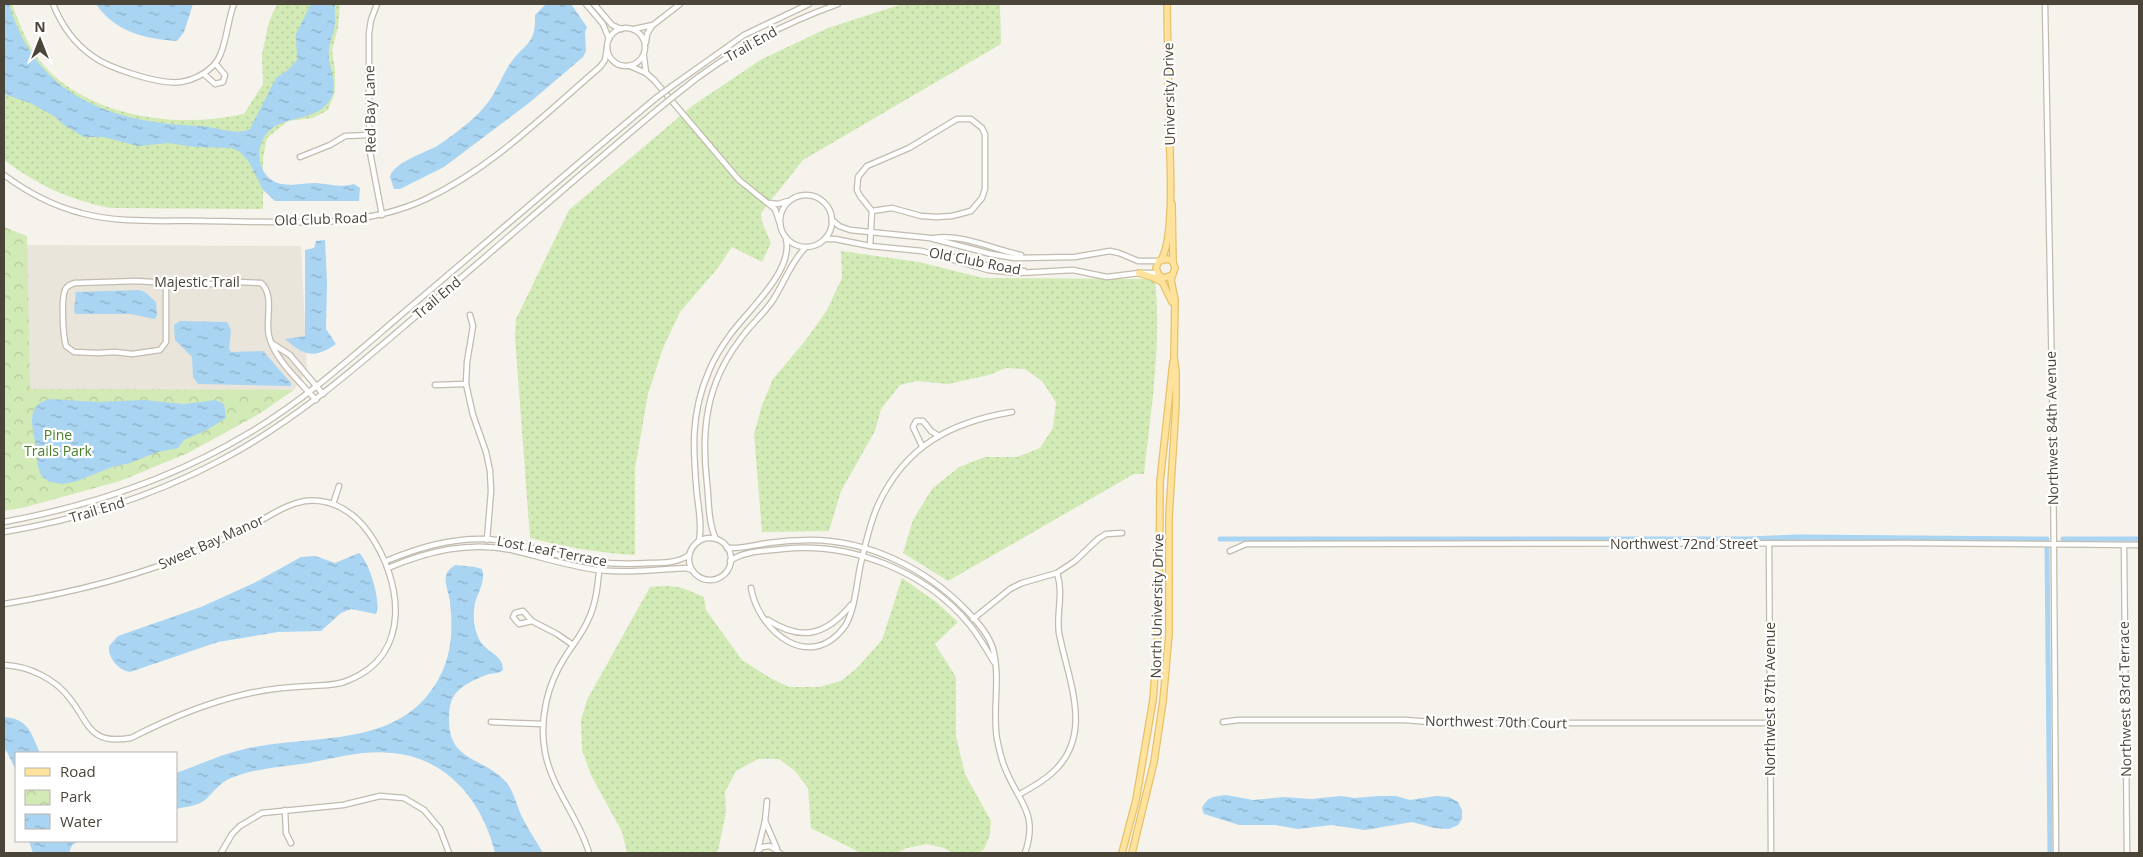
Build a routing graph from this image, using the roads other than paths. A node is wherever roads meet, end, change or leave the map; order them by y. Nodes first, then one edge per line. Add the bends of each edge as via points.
1 (53, 4) edge
2 (234, 4) edge
3 (377, 4) edge
4 (586, 4) edge
5 (594, 4) edge
6 (680, 4) edge
7 (809, 4) edge
8 (838, 4) edge
9 (1167, 4) edge
10 (2045, 4) edge
11 (653, 25) junction
12 (621, 29) junction
13 (633, 29) junction
14 (609, 40) junction
15 (646, 46) junction
16 (607, 48) junction
17 (644, 55) junction
18 (215, 63) junction
19 (618, 64) junction
20 (630, 66) junction
21 (600, 67) junction
22 (646, 73) junction
23 (204, 74) junction
24 (369, 135) junction
25 (300, 157) dead end
26 (4, 175) edge
27 (1170, 185) junction
28 (790, 201) junction
29 (767, 202) junction
30 (872, 211) junction
31 (382, 215) junction
32 (832, 220) junction
33 (780, 224) junction
34 (872, 233) junction
35 (930, 238) junction
36 (786, 239) junction
37 (826, 239) junction
38 (954, 244) junction
39 (870, 246) junction
40 (805, 248) junction
41 (922, 251) junction
42 (950, 256) junction
43 (1027, 257) junction
44 (1048, 257) junction
45 (1160, 260) junction
46 (1173, 262) junction
47 (1048, 270) junction
48 (1027, 271) junction
49 (1138, 273) junction
50 (1158, 274) junction
51 (1172, 275) junction
52 (773, 282) junction
53 (166, 284) junction
54 (1164, 284) junction
55 (781, 286) junction
56 (1174, 309) junction
57 (470, 315) dead end
58 (273, 344) junction
59 (1174, 357) junction
60 (466, 384) junction
61 (316, 386) junction
62 (436, 386) dead end
63 (309, 392) junction
64 (323, 394) junction
65 (316, 400) junction
66 (1012, 412) dead end
67 (939, 436) junction
68 (922, 446) junction
69 (339, 486) dead end
70 (333, 504) junction
71 (4, 522) edge
72 (4, 532) edge
73 (1122, 533) dead end
74 (487, 539) junction
75 (716, 539) junction
76 (699, 541) junction
77 (1769, 544) junction
78 (2052, 545) junction
79 (2139, 545) edge
80 (2124, 546) junction
81 (488, 547) junction
82 (727, 548) junction
83 (864, 549) junction
84 (1230, 551) dead end
85 (689, 555) junction
86 (863, 556) junction
87 (386, 561) junction
88 (730, 561) junction
89 (600, 562) junction
90 (388, 568) junction
91 (599, 570) junction
92 (692, 570) junction
93 (1057, 573) junction
94 (751, 588) dead end
95 (4, 604) edge
96 (852, 604) junction
97 (974, 618) junction
98 (765, 619) junction
99 (532, 621) dead end
100 (968, 623) junction
101 (573, 645) junction
102 (995, 664) junction
103 (4, 665) edge
104 (492, 722) dead end
105 (1223, 722) dead end
106 (1769, 723) junction
107 (543, 724) junction
108 (1020, 794) junction
109 (1136, 800) junction
110 (767, 801) dead end
111 (1146, 803) junction
112 (285, 810) junction
113 (765, 821) junction
114 (291, 843) dead end
115 (778, 851) edge
116 (221, 853) edge
117 (449, 853) edge
118 (589, 853) edge
119 (756, 853) edge
120 (1025, 853) edge
121 (1122, 853) edge
122 (1132, 853) edge
123 (1771, 853) edge
124 (2056, 853) edge
125 (2127, 853) edge

1 - 23 street via 68,33 102,63 168,82 180,82
2 - 18 street
3 - 24 street, Red Bay Lane via 369,33
4 - 14 street via 606,29
5 - 12 street via 612,25
6 - 11 street
7 - 61 street, Trail End, bridge via 744,35 685,75
8 - 64 street, Trail End, bridge via 783,26 750,44 719,62 678,93
9 - 27 main road, University Drive
10 - 78 street, Northwest 84th Avenue
11 - 13 street
11 - 15 street via 647,34
12 - 13 street
12 - 14 street
13 - 15 street
14 - 16 street
15 - 17 street
16 - 19 street via 611,59
16 - 21 street, Old Club Road
17 - 20 street
17 - 22 street
18 - 23 street
18 - 23 street via 224,72 223,82 215,84
19 - 20 street
19 - 21 street
20 - 22 street
21 - 31 street, Old Club Road via 475,172 424,200
22 - 29 street via 739,180
24 - 25 street via 346,136
24 - 31 street, Red Bay Lane
26 - 31 street, Old Club Road via 28,191 65,208 108,219 321,222
27 - 45 main road, University Drive via 1168,235
27 - 46 main road, University Drive
28 - 29 street
28 - 32 street via 800,196 817,198 827,206
28 - 33 street via 781,213
29 - 33 street via 775,209
30 - 30 street via 892,208 937,217 972,211 985,189 982,128 972,119 957,119 909,148 867,166 858,178 857,190
30 - 34 street
32 - 34 street, Old Club Road via 850,230
32 - 37 street
33 - 36 street
34 - 35 street, Old Club Road
34 - 39 street
35 - 38 street, Old Club Road
35 - 43 street, Old Club Road via 964,238
36 - 40 street
36 - 52 street via 787,254
37 - 39 street, Old Club Road
37 - 40 street
38 - 42 street
38 - 43 street, Old Club Road via 991,254
39 - 41 street, Old Club Road
40 - 55 street
41 - 42 street, Old Club Road
41 - 48 street, Old Club Road via 978,269
42 - 48 street, Old Club Road via 997,268
43 - 44 street, Old Club Road
44 - 45 street, Old Club Road via 1089,256 1110,251 1138,261
44 - 47 street
45 - 46 main road
45 - 50 main road via 1156,268
46 - 51 main road
47 - 48 street, Old Club Road
47 - 49 street, Old Club Road via 1073,270 1107,276
49 - 50 street, Old Club Road
49 - 54 main road
50 - 51 main road via 1164,278
50 - 54 main road
51 - 56 main road
52 - 55 street
52 - 76 street via 721,347 702,388 693,440
53 - 53 street, Majestic Trail via 128,281 69,285 65,294 64,316 65,342 69,349 74,352 132,354 156,352 164,347
53 - 58 street, Majestic Trail via 261,283 268,292 268,333
54 - 56 main road
55 - 75 street via 731,352 718,376 709,406 704,459
56 - 59 main road, North University Drive
57 - 60 street via 474,326
58 - 61 street via 290,356
58 - 63 street, Majestic Trail via 283,363
59 - 109 main road, North University Drive via 1160,482 1156,673
59 - 111 main road, North University Drive via 1176,404 1169,516 1169,634 1164,702
60 - 62 street
60 - 74 street via 490,471
61 - 63 street, Trail End
61 - 64 street
63 - 65 street, Majestic Trail
63 - 71 street, Trail End via 248,434 162,478 66,509
64 - 65 street, Trail End
65 - 72 street, Trail End via 224,459 166,487 102,510
66 - 67 street via 975,419
67 - 68 street
67 - 68 street via 923,420 916,421 913,427
68 - 83 street via 885,491
69 - 70 street
70 - 87 street, Sweet Bay Manor via 357,518
70 - 95 street, Sweet Bay Manor via 317,501 285,506 223,539 124,578 59,595
73 - 93 street via 1106,534
74 - 81 street
74 - 87 street, Lost Leaf Terrace via 439,543
74 - 89 street, Lost Leaf Terrace
75 - 76 street
75 - 82 street
76 - 85 street
77 - 78 street, Northwest 72nd Street
77 - 84 street, Northwest 72nd Street via 1246,544
77 - 106 street, Northwest 87th Avenue
78 - 80 street, Northwest 72nd Street
78 - 124 street, Northwest 84th Avenue
79 - 80 street, Northwest 72nd Street
80 - 125 street, Northwest 83rd Terrace
81 - 90 street, Lost Leaf Terrace via 440,550
81 - 91 street, Lost Leaf Terrace
82 - 83 street via 812,540
82 - 88 street
83 - 86 street
83 - 97 street via 910,567 935,582
85 - 89 street, Lost Leaf Terrace via 678,561 655,563
85 - 92 street
86 - 88 street via 830,549 790,548
86 - 96 street
86 - 100 street via 929,588
87 - 90 street, Sweet Bay Manor
88 - 92 street via 724,574 714,579 700,577
89 - 91 street
90 - 103 street, Sweet Bay Manor via 396,602 394,626 386,648 362,674 338,684 248,693 161,722 130,738 113,739 97,734 56,684 34,671
91 - 92 street, Lost Leaf Terrace
91 - 101 street via 590,616
93 - 97 street via 1010,589
93 - 108 street via 1062,590 1059,633 1076,704 1076,722 1072,742 1062,761 1052,773
94 - 98 street via 755,604
96 - 98 street via 834,623 813,632 789,631
96 - 98 street via 847,623 837,636 822,645 788,642
97 - 100 street
97 - 102 street via 988,637
99 - 101 street
100 - 102 street
101 - 107 street via 552,682
102 - 108 street via 994,713 1000,751 1005,769
104 - 107 street
105 - 106 street, Northwest 70th Court
106 - 123 street, Northwest 87th Avenue
107 - 118 street via 545,751 552,777 582,832
108 - 120 street via 1026,806 1029,827
109 - 111 main road
109 - 121 main road, North University Drive
110 - 113 street
111 - 122 main road, North University Drive
112 - 114 street via 286,832
112 - 116 street via 262,813 240,826
112 - 117 street via 343,805 380,796 404,798 434,820
113 - 115 street
113 - 119 street
115 - 119 street via 766,846

